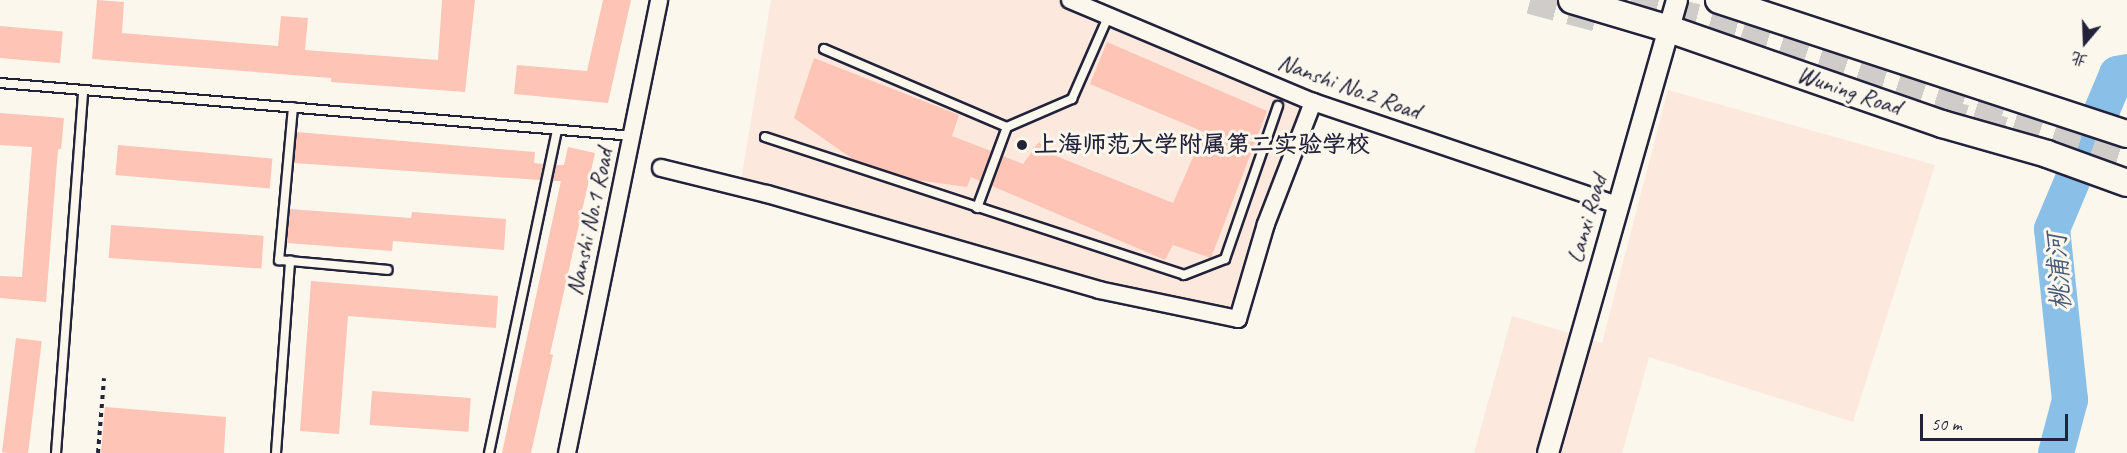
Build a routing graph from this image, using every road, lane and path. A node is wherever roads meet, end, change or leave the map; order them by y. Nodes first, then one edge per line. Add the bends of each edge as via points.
1 (659, 0) edge
2 (1070, 0) edge
3 (1572, 0) edge
4 (1677, 0) edge
5 (1719, 0) edge
6 (1108, 17) junction
7 (1669, 29) junction
8 (824, 49) dead end
9 (0, 83) edge
10 (83, 90) junction
11 (1313, 102) junction
12 (1278, 106) dead end
13 (293, 108) junction
14 (1007, 127) junction
15 (557, 130) junction
16 (2127, 134) edge
17 (632, 136) junction
18 (765, 137) dead end
19 (661, 168) dead end
20 (2123, 181) edge
21 (1617, 205) junction
22 (977, 208) junction
23 (290, 261) junction
24 (388, 270) dead end
25 (104, 378) dead end
26 (56, 453) edge
27 (99, 453) edge
28 (276, 453) edge
29 (489, 453) edge
30 (567, 453) edge
31 (1548, 453) edge

1 - 17 street, Nanshi No.1 Road
2 - 6 street, Nanshi No.2 Road
3 - 7 main road, Wuning Road
4 - 7 street, Lanxi Road
5 - 16 main road, Wuning Road
6 - 11 street, Nanshi No.2 Road
6 - 14 lane via 1072,99
7 - 20 main road, Wuning Road via 1942,124
7 - 21 street, Lanxi Road
8 - 14 lane
9 - 10 lane
10 - 13 lane
10 - 26 lane
11 - 19 street via 1273,204 1238,319 1099,290 767,194
11 - 21 street, Nanshi No.2 Road
12 - 22 lane via 1226,259 1184,275
13 - 15 lane
13 - 23 lane via 279,260
14 - 22 lane
15 - 17 lane
15 - 29 lane
17 - 30 street, Nanshi No.1 Road
18 - 22 lane
21 - 31 street, Lanxi Road
23 - 24 lane
23 - 28 lane
25 - 27 path

